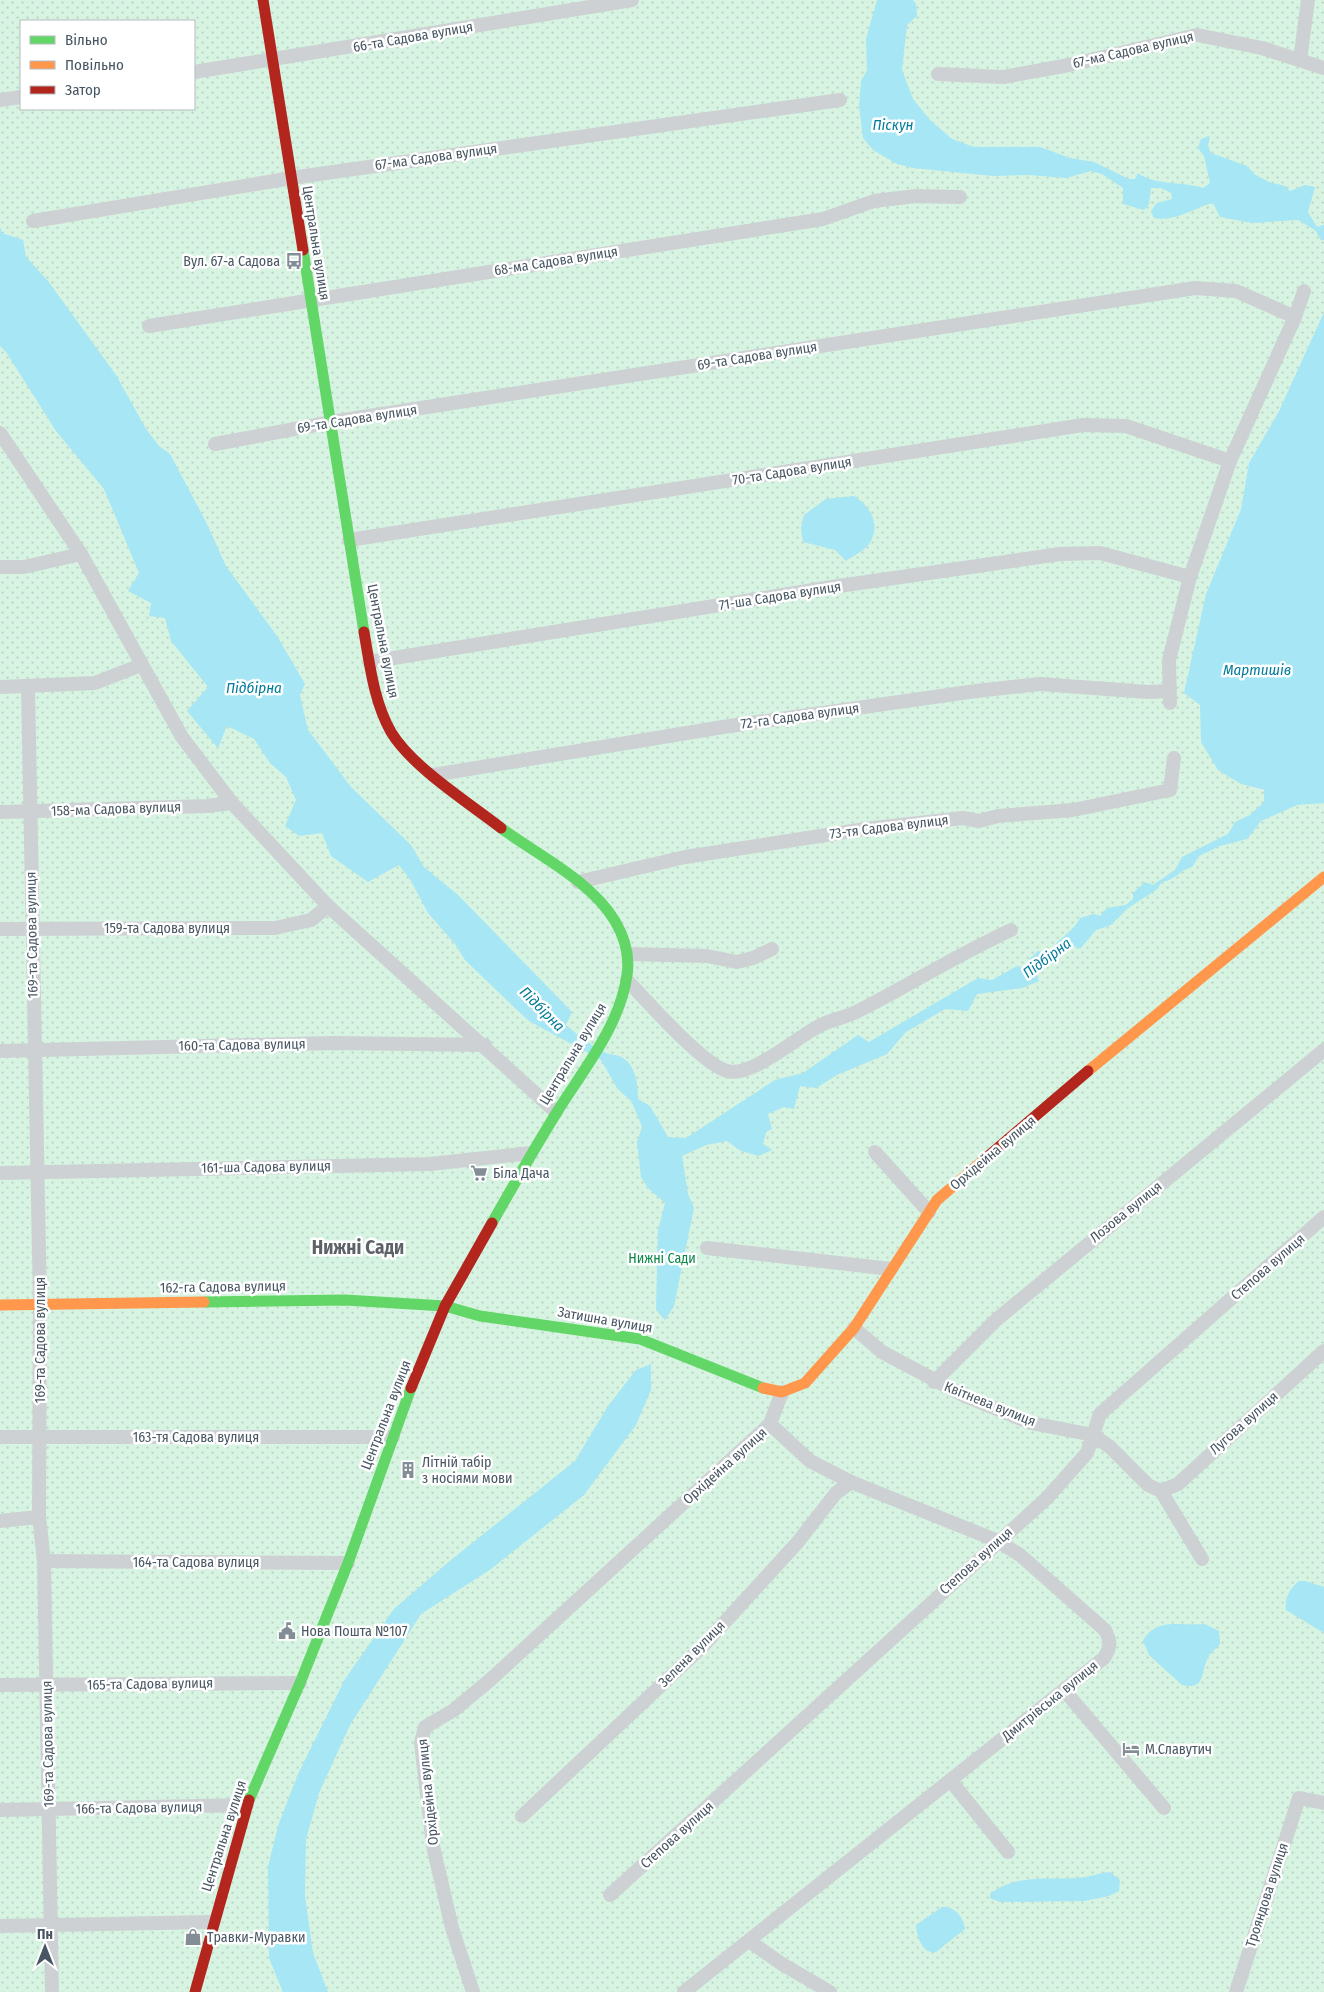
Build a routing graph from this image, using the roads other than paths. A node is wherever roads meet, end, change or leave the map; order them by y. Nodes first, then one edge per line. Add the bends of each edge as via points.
1 (263, 0) edge
2 (632, 0) edge
3 (1308, 0) edge
4 (272, 60) junction
5 (1300, 60) junction
6 (1324, 68) edge
7 (195, 72) edge
8 (938, 74) dead end
9 (20, 97) edge
10 (0, 100) edge
11 (840, 100) dead end
12 (291, 178) junction
13 (960, 197) dead end
14 (33, 221) dead end
15 (1304, 290) dead end
16 (310, 300) junction
17 (1295, 318) junction
18 (150, 326) dead end
19 (330, 422) junction
20 (2, 441) edge
21 (215, 444) dead end
22 (1230, 461) junction
23 (349, 540) junction
24 (80, 554) junction
25 (0, 567) edge
26 (1190, 577) junction
27 (369, 662) junction
28 (140, 666) junction
29 (0, 687) edge
30 (28, 687) junction
31 (1174, 758) dead end
32 (434, 775) junction
33 (232, 803) junction
34 (0, 812) edge
35 (29, 812) junction
36 (1324, 878) edge
37 (578, 882) junction
38 (328, 906) junction
39 (0, 929) edge
40 (33, 929) junction
41 (1011, 930) dead end
42 (772, 949) dead end
43 (628, 954) junction
44 (627, 980) junction
45 (485, 1045) junction
46 (34, 1050) junction
47 (1324, 1050) edge
48 (0, 1051) edge
49 (556, 1112) junction
50 (875, 1152) dead end
51 (531, 1153) junction
52 (37, 1172) junction
53 (0, 1173) edge
54 (929, 1212) junction
55 (1324, 1218) edge
56 (707, 1248) dead end
57 (891, 1269) junction
58 (0, 1304) edge
59 (40, 1304) junction
60 (445, 1306) junction
61 (854, 1328) junction
62 (1324, 1351) edge
63 (934, 1382) junction
64 (782, 1392) junction
65 (770, 1424) junction
66 (1093, 1435) junction
67 (0, 1437) edge
68 (40, 1437) junction
69 (392, 1437) junction
70 (851, 1482) junction
71 (1161, 1491) junction
72 (39, 1517) junction
73 (0, 1521) edge
74 (998, 1541) junction
75 (1202, 1559) dead end
76 (44, 1560) junction
77 (348, 1563) junction
78 (300, 1683) junction
79 (0, 1685) edge
80 (47, 1685) junction
81 (1064, 1690) junction
82 (951, 1781) junction
83 (1324, 1803) edge
84 (247, 1805) junction
85 (1164, 1808) dead end
86 (48, 1809) junction
87 (0, 1810) edge
88 (522, 1816) dead end
89 (1008, 1852) dead end
90 (610, 1895) dead end
91 (212, 1922) junction
92 (52, 1924) junction
93 (0, 1926) edge
94 (749, 1941) junction
95 (52, 1992) edge
96 (195, 1992) edge
97 (473, 1992) edge
98 (684, 1992) edge
99 (830, 1992) edge
100 (1236, 1992) edge

1 - 4 street, Центральна вулиця
2 - 4 street, 66-та Садова вулиця
3 - 5 street
4 - 7 street, 66-та Садова вулиця
4 - 12 street, Центральна вулиця
5 - 6 street, 67-ма Садова вулиця
5 - 8 street, 67-ма Садова вулиця via 1262,48 1197,35 1003,77
9 - 10 street
11 - 12 street, 67-ма Садова вулиця
12 - 14 street, 67-ма Садова вулиця
12 - 16 street, Центральна вулиця
13 - 16 street, 68-ма Садова вулиця via 916,196 874,201 823,219
15 - 17 street
16 - 18 street, 68-ма Садова вулиця
16 - 19 street, Центральна вулиця
17 - 19 street, 69-та Садова вулиця via 1236,291 1195,288
17 - 22 street
19 - 21 street, 69-та Садова вулиця
19 - 23 street, Центральна вулиця
20 - 24 street
22 - 23 street, 70-та Садова вулиця via 1126,426 1083,425
22 - 26 street
23 - 27 street, Центральна вулиця
24 - 25 street via 24,566
24 - 28 street via 125,631
26 - 27 street, 71-ша Садова вулиця via 1100,552 1060,554
26 - 32 street, 72-га Садова вулиця via 1169,660 1169,697 1148,692 1040,684 723,727
27 - 32 street, Центральна вулиця via 383,716 396,739 411,757
28 - 30 street via 95,683
28 - 33 street via 182,737
29 - 30 street
30 - 35 street, 169-та Садова вулиця
31 - 37 street, 73-тя Садова вулиця via 1170,790 1073,810 865,829 685,858
32 - 37 street, Центральна вулиця
33 - 35 street, 158-ма Садова вулиця
33 - 38 street
34 - 35 street, 158-ма Садова вулиця
35 - 40 street, 169-та Садова вулиця
36 - 54 street, Орхідейна вулиця via 1127,1038 937,1200
37 - 43 street, Центральна вулиця via 614,920
38 - 40 street, 159-та Садова вулиця via 311,920 275,928
38 - 45 street
39 - 40 street, 159-та Садова вулиця
40 - 46 street, 169-та Садова вулиця
41 - 44 street via 967,950 858,1012 821,1025 766,1061 737,1072 718,1068 697,1051
42 - 43 street via 737,962 707,956
43 - 44 street, Центральна вулиця
44 - 49 street, Центральна вулиця via 613,1022
45 - 46 street, 160-та Садова вулиця via 334,1043
45 - 49 street
46 - 48 street, 160-та Садова вулиця
46 - 52 street, 169-та Садова вулиця
47 - 63 street, Лозова вулиця via 996,1320
49 - 51 street, Центральна вулиця
50 - 54 street
51 - 52 street, 161-ша Садова вулиця via 430,1164
51 - 60 street, Центральна вулиця
52 - 53 street, 161-ша Садова вулиця
52 - 59 street, 169-та Садова вулиця
54 - 57 street, Орхідейна вулиця
55 - 66 street, Степова вулиця via 1100,1414
56 - 57 street
57 - 61 street, Орхідейна вулиця
58 - 59 street, 162-га Садова вулиця
59 - 60 street, 162-га Садова вулиця via 345,1300
59 - 68 street, 169-та Садова вулиця
60 - 64 street, Затишна вулиця via 480,1316 640,1339 760,1387
60 - 69 street, Центральна вулиця
61 - 63 street, Квітнева вулиця via 882,1352
61 - 64 street, Орхідейна вулиця via 805,1383
62 - 71 street, Лугова вулиця via 1178,1484
63 - 66 street, Квітнева вулиця via 1031,1423
64 - 65 street, Орхідейна вулиця
65 - 70 street, Дмитрівська вулиця via 810,1460
65 - 97 street, Орхідейна вулиця via 490,1680 454,1710 425,1727 421,1743 433,1846 452,1928
66 - 71 street, Квітнева вулиця via 1110,1447 1148,1485
66 - 74 street, Степова вулиця via 1087,1453 1046,1498
67 - 68 street, 163-тя Садова вулиця
68 - 69 street, 163-тя Садова вулиця
68 - 72 street, 169-та Садова вулиця
69 - 77 street, Центральна вулиця
70 - 74 street, Дмитрівська вулиця
70 - 88 street, Зелена вулиця via 836,1494 797,1543 703,1646
71 - 75 street, Квітнева вулиця
72 - 73 street
72 - 76 street, 169-та Садова вулиця
74 - 81 street, Дмитрівська вулиця via 1020,1555 1089,1614 1110,1640 1110,1648 1104,1658
74 - 90 street, Степова вулиця
76 - 77 street, 164-та Садова вулиця
76 - 80 street, 169-та Садова вулиця
77 - 78 street, Центральна вулиця
78 - 80 street, 165-та Садова вулиця
78 - 84 street, Центральна вулиця
79 - 80 street, 165-та Садова вулиця
80 - 86 street, 169-та Садова вулиця
81 - 82 street, Дмитрівська вулиця
81 - 85 street
82 - 89 street
82 - 94 street, Дмитрівська вулиця
83 - 100 street, Трояндова вулиця via 1299,1798
84 - 86 street, 166-та Садова вулиця
84 - 91 street, Центральна вулиця
86 - 87 street, 166-та Садова вулиця
86 - 92 street, 169-та Садова вулиця
91 - 92 street
91 - 96 street, Центральна вулиця
92 - 93 street
92 - 95 street, 169-та Садова вулиця
94 - 98 street, Дмитрівська вулиця
94 - 99 street

